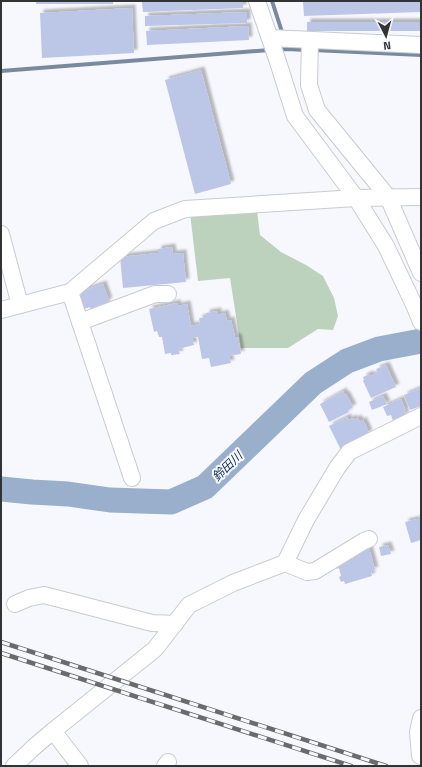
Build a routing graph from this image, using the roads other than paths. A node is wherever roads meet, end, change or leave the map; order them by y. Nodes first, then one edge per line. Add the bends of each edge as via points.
1 (257, 1) edge
2 (271, 39) junction
3 (310, 41) junction
4 (421, 45) edge
5 (300, 123) junction
6 (347, 147) junction
7 (388, 197) junction
8 (421, 197) edge
9 (356, 198) junction
10 (1, 234) edge
11 (421, 273) edge
12 (70, 292) junction
13 (168, 294) dead end
14 (20, 305) junction
15 (1, 310) edge
16 (80, 322) junction
17 (421, 322) edge
18 (421, 416) edge
19 (132, 478) dead end
20 (369, 539) dead end
21 (285, 563) junction
22 (15, 604) dead end
23 (174, 624) junction
24 (421, 718) edge
25 (53, 731) junction
26 (420, 756) dead end
27 (14, 766) edge
28 (80, 766) edge

1 - 2 street
2 - 3 street
2 - 5 street via 295,116
3 - 4 street
3 - 6 street via 309,85 317,110
5 - 6 street
5 - 9 street
6 - 7 street
7 - 8 street
7 - 9 street
7 - 11 street
9 - 12 street via 185,209 154,220
9 - 17 street via 386,246
10 - 14 street
12 - 14 street
12 - 16 street
13 - 16 street via 155,294
14 - 15 street
16 - 19 street
18 - 21 street via 349,452 306,520
20 - 21 street via 315,572 308,572
21 - 23 street via 233,583 189,605
22 - 23 street via 29,598 44,596 152,623
23 - 25 street via 155,648
24 - 26 street via 418,732
25 - 27 street
25 - 28 street

